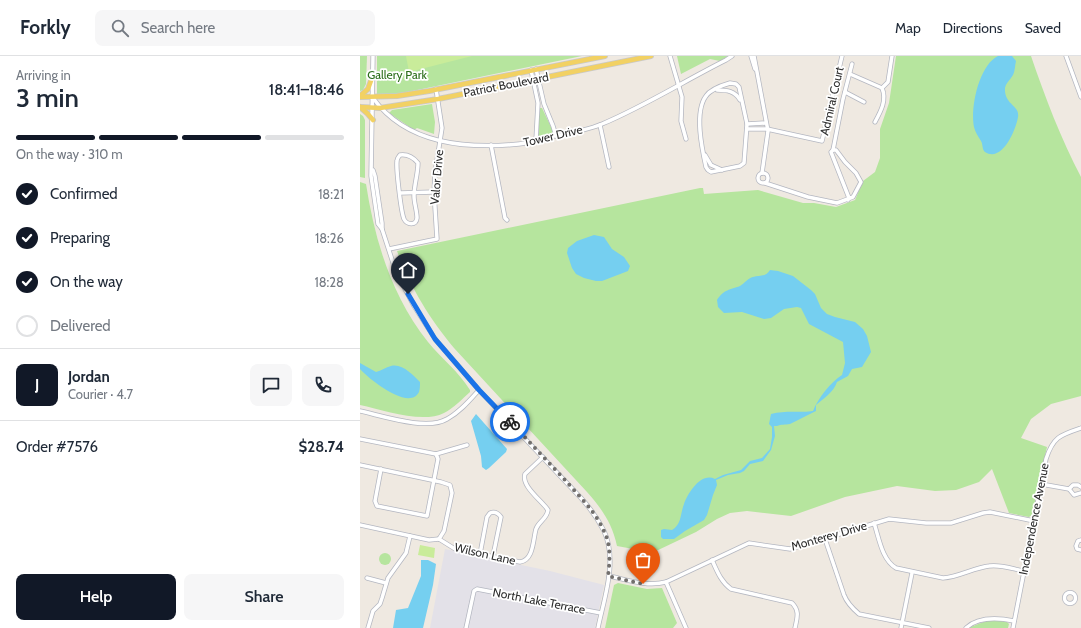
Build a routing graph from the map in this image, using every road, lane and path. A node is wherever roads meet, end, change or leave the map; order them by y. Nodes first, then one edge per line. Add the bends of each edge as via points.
1 (373, 56) edge
2 (605, 56) edge
3 (651, 56) edge
4 (670, 56) edge
5 (732, 56) edge
6 (751, 56) edge
7 (754, 56) edge
8 (842, 56) edge
9 (892, 56) edge
10 (1066, 56) edge
11 (852, 64) dead end
12 (533, 69) junction
13 (850, 74) junction
14 (372, 78) junction
15 (535, 79) junction
16 (759, 84) junction
17 (678, 85) junction
18 (882, 88) junction
19 (436, 89) junction
20 (716, 90) junction
21 (845, 92) junction
22 (360, 97) edge
23 (1081, 97) edge
24 (373, 98) junction
25 (438, 99) junction
26 (864, 102) dead end
27 (742, 103) junction
28 (544, 105) junction
29 (360, 107) edge
30 (373, 108) junction
31 (380, 108) junction
32 (538, 108) junction
33 (373, 120) junction
34 (875, 122) dead end
35 (766, 123) junction
36 (600, 125) junction
37 (747, 126) junction
38 (767, 129) junction
39 (556, 136) junction
40 (686, 139) dead end
41 (536, 140) junction
42 (440, 142) junction
43 (491, 146) junction
44 (833, 150) junction
45 (609, 167) dead end
46 (762, 173) junction
47 (765, 183) junction
48 (414, 192) junction
49 (434, 192) junction
50 (400, 193) junction
51 (848, 200) junction
52 (507, 220) dead end
53 (389, 249) junction
54 (479, 390) junction
55 (360, 412) edge
56 (1081, 428) edge
57 (360, 439) edge
58 (467, 445) dead end
59 (436, 454) junction
60 (543, 457) junction
61 (360, 465) edge
62 (382, 470) junction
63 (434, 480) junction
64 (1041, 484) junction
65 (1081, 487) edge
66 (1069, 489) junction
67 (1081, 493) edge
68 (1034, 521) junction
69 (874, 523) junction
70 (360, 525) edge
71 (410, 536) junction
72 (824, 539) junction
73 (440, 540) junction
74 (1081, 540) edge
75 (1081, 550) edge
76 (480, 554) junction
77 (493, 556) junction
78 (712, 560) junction
79 (1024, 572) junction
80 (912, 573) junction
81 (608, 576) junction
82 (367, 578) dead end
83 (666, 582) junction
84 (386, 583) junction
85 (1075, 600) dead end
86 (1081, 601) edge
87 (601, 613) junction
88 (1014, 621) junction
89 (902, 623) junction
90 (368, 628) edge
91 (466, 628) edge
92 (598, 628) edge
93 (686, 628) edge
94 (795, 628) edge
95 (900, 628) edge
96 (929, 628) edge
97 (966, 628) edge
98 (1013, 628) edge

1 - 14 street
2 - 12 main road, Patriot Boulevard
3 - 15 main road, Patriot Boulevard
4 - 17 street
5 - 17 street, Tower Drive
6 - 16 street
7 - 16 street
8 - 38 street, Admiral Court via 822,141
9 - 18 street via 888,82
10 - 23 street
11 - 13 street
12 - 15 street
12 - 19 main road, Patriot Boulevard
13 - 18 street
13 - 21 street
14 - 22 main road via 368,89
14 - 24 street
15 - 25 main road, Patriot Boulevard
15 - 28 street
15 - 32 street
16 - 35 street
17 - 36 street, Tower Drive
17 - 40 street via 683,102 681,121
18 - 34 street via 885,94 882,111
19 - 24 main road, Patriot Boulevard
19 - 25 street, Valor Drive
20 - 27 street via 734,92
20 - 27 street via 730,83 736,84
20 - 37 street via 706,95 701,110 703,152 711,165 724,170 744,163
21 - 26 street
21 - 44 street
22 - 24 main road, Patriot Boulevard
24 - 30 street
24 - 31 street, Tower Drive
25 - 31 main road, Patriot Boulevard
25 - 42 street, Valor Drive via 442,128
27 - 37 street
28 - 32 street
28 - 39 street
29 - 30 main road, Patriot Boulevard
29 - 33 main road
30 - 31 main road, Patriot Boulevard
30 - 33 street
31 - 42 street, Tower Drive via 412,132
32 - 41 street
33 - 53 street via 373,198 378,224
35 - 37 street
35 - 38 street
36 - 39 street, Tower Drive
36 - 45 street
37 - 38 street, Admiral Court
38 - 46 street
39 - 41 street, Tower Drive
41 - 43 street, Tower Drive
42 - 43 street, Tower Drive
42 - 49 street, Valor Drive
43 - 52 street
44 - 51 street via 831,152
44 - 51 street via 836,150 861,182 853,197
46 - 47 street via 768,176
46 - 47 street via 758,179
47 - 51 street via 837,203
48 - 49 street
48 - 50 street
48 - 50 street via 416,220 411,224 408,224 403,216
48 - 50 street via 418,163 415,158 400,155 397,159
49 - 53 street, Valor Drive via 437,239
53 - 54 street via 396,272 435,339
54 - 55 street via 458,412 434,424
54 - 60 street
56 - 64 street, Independence Avenue via 1056,438 1050,447
57 - 59 street
58 - 59 street
59 - 63 street via 438,460
60 - 77 street, Wilson Lane via 524,478 525,484 548,510 546,518 536,529 530,555 520,562
60 - 81 street via 581,498 605,532 610,561
61 - 62 street
62 - 63 street
62 - 63 street via 375,501 377,506 427,516
63 - 73 street via 448,484 452,492
64 - 66 street
64 - 68 street, Independence Avenue
65 - 66 street via 1073,485
66 - 67 street via 1074,495
68 - 69 street, Monterey Drive via 990,512 951,523 895,519
68 - 79 street, Independence Avenue
69 - 72 street, Monterey Drive
69 - 80 street via 891,566
70 - 71 street
71 - 73 street
71 - 84 street via 406,553
72 - 78 street, Monterey Drive via 790,549 749,543
72 - 89 street via 844,595 852,608 859,614
73 - 76 street, Wilson Lane via 455,549
74 - 75 street via 1076,546
76 - 77 street, Wilson Lane
76 - 77 street via 487,517 494,512 501,517
78 - 83 street, Monterey Drive
78 - 94 street via 725,585 731,589 792,603 798,613
79 - 80 street via 989,566 951,578
79 - 88 street, Independence Avenue
80 - 89 street
81 - 83 street, Monterey Drive via 643,584 656,585
81 - 87 street
82 - 84 street
83 - 93 street
84 - 90 street via 380,604 373,611
85 - 86 street
87 - 91 street, North Lake Terrace via 477,589 474,591
87 - 92 street
88 - 97 street via 994,618
88 - 98 street, Independence Avenue
89 - 95 street
89 - 96 street

